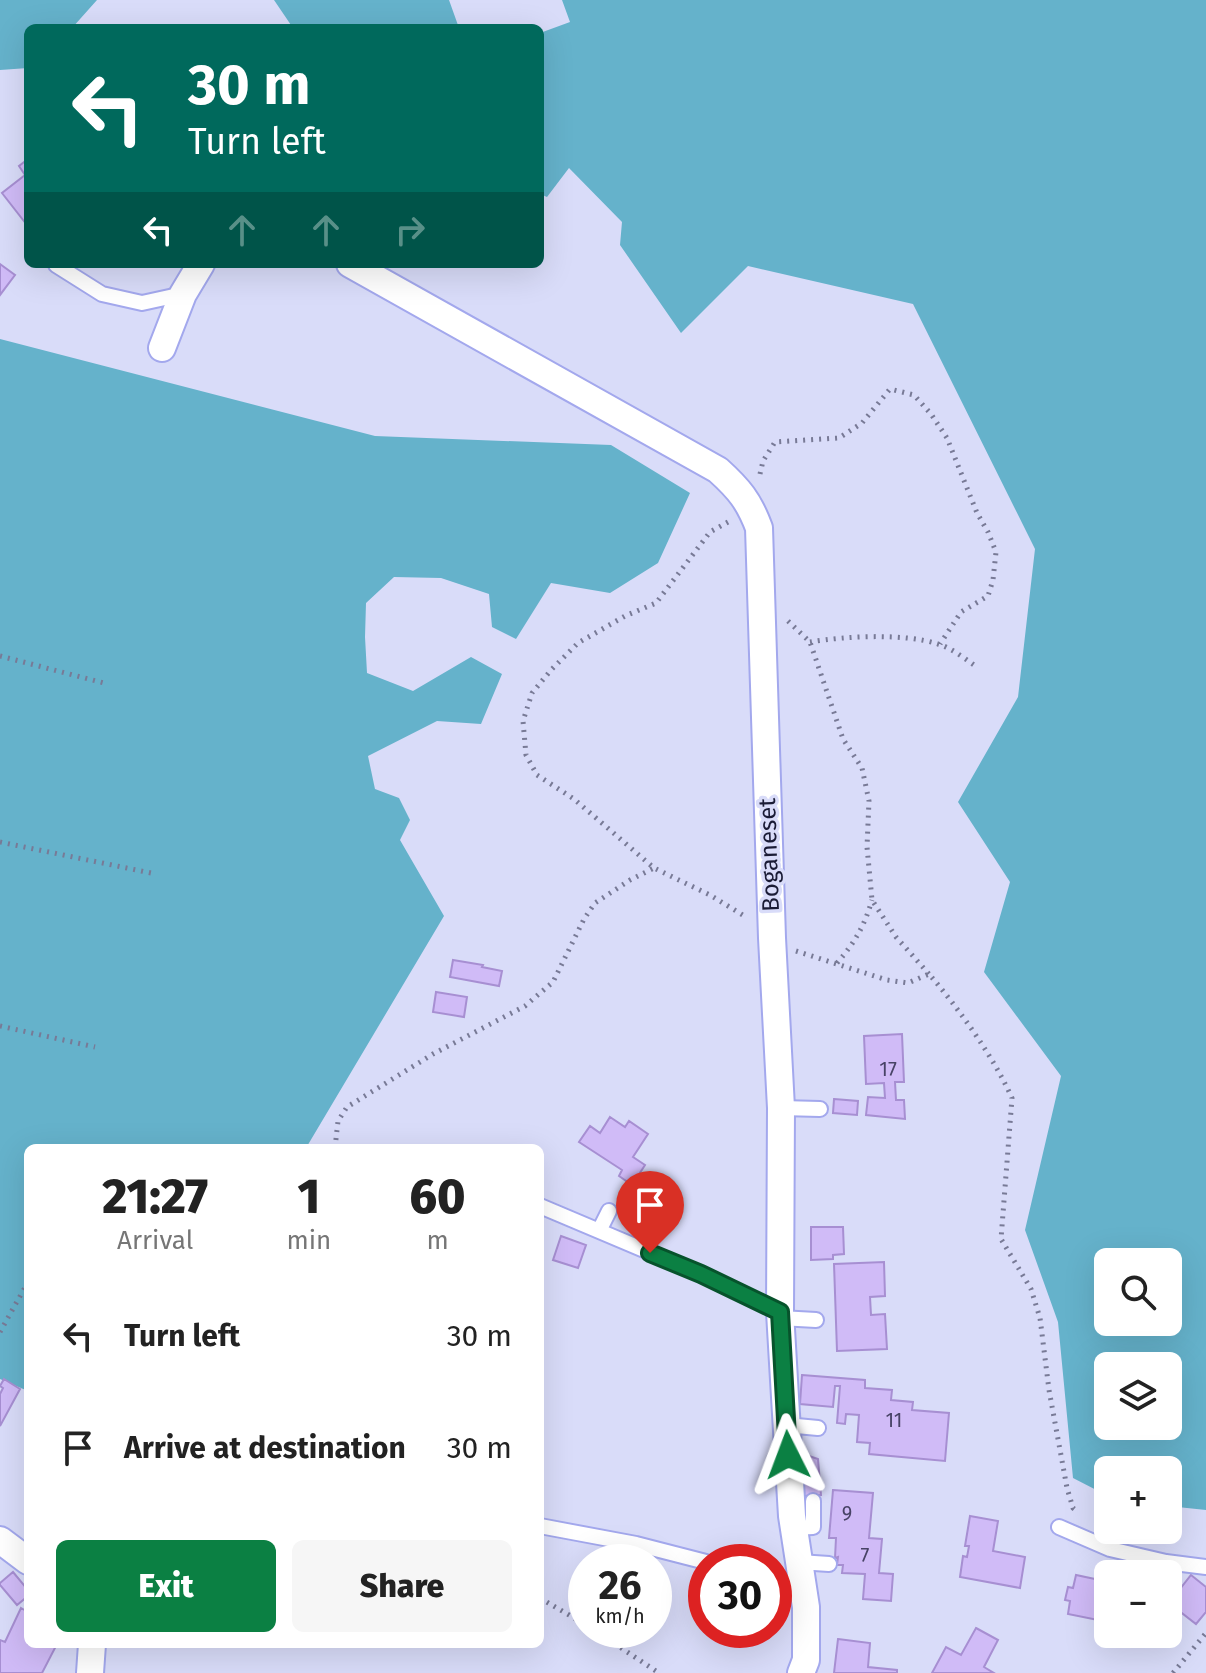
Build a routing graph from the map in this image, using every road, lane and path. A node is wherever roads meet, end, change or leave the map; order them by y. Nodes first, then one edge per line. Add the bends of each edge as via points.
1 (61, 268) edge
2 (199, 268) edge
3 (357, 268) edge
4 (183, 294) junction
5 (162, 348) dead end
6 (751, 508) junction
7 (761, 596) junction
8 (810, 642) junction
9 (940, 644) junction
10 (0, 656) edge
11 (977, 667) dead end
12 (108, 684) dead end
13 (0, 842) edge
14 (654, 868) junction
15 (151, 873) dead end
16 (872, 900) junction
17 (772, 938) junction
18 (837, 963) junction
19 (929, 974) junction
20 (0, 1026) edge
21 (95, 1047) dead end
22 (781, 1108) junction
23 (820, 1109) dead end
24 (335, 1144) edge
25 (544, 1208) edge
26 (609, 1211) dead end
27 (599, 1231) junction
28 (24, 1289) edge
29 (780, 1315) junction
30 (816, 1320) dead end
31 (0, 1332) edge
32 (786, 1425) junction
33 (818, 1428) dead end
34 (813, 1501) dead end
35 (1083, 1517) dead end
36 (544, 1527) edge
37 (1059, 1527) dead end
38 (793, 1528) junction
39 (0, 1540) edge
40 (688, 1557) edge
41 (24, 1558) edge
42 (829, 1564) dead end
43 (1206, 1567) edge
44 (801, 1574) junction
45 (792, 1576) edge
46 (544, 1600) edge
47 (568, 1614) edge
48 (1206, 1633) edge
49 (92, 1648) edge
50 (621, 1648) edge
51 (90, 1673) edge
52 (659, 1673) edge
53 (801, 1673) edge
54 (1173, 1673) edge

1 - 4 lane via 102,294 142,303
2 - 4 street
3 - 6 street, Boganeset via 718,470 739,488
4 - 5 street
6 - 7 street, Boganeset via 759,528
6 - 9 path via 763,461 775,442 839,438 862,423 890,389 914,395 947,438 996,552 988,596 961,612
6 - 14 path via 710,532 656,603 578,643 532,693 523,721 526,755 537,775 574,799
7 - 8 path
7 - 17 street, Boganeset
8 - 9 path via 904,637
8 - 16 path via 843,739 862,768 869,801
9 - 11 path
10 - 12 path
13 - 15 path
14 - 17 path via 710,895
14 - 24 path via 595,903 553,982 525,1006 347,1107 338,1121
16 - 18 path via 865,924
16 - 19 path
17 - 18 path via 781,946
17 - 22 street, Boganeset
18 - 19 path via 908,983
19 - 35 path via 953,1002 1012,1098 1001,1239 1031,1289 1040,1318 1067,1488 1073,1508
20 - 21 path
22 - 23 lane
22 - 29 street, Boganeset
25 - 27 lane
26 - 27 lane
27 - 29 lane
28 - 31 path
29 - 30 lane
29 - 32 street, Boganeset
32 - 33 lane
32 - 38 street, Boganeset
34 - 38 lane via 813,1527
36 - 40 lane
37 - 43 lane via 1110,1549
38 - 44 street, Boganeset
39 - 41 street
42 - 44 lane
44 - 45 lane
44 - 53 street, Boganeset via 806,1660
46 - 47 path
48 - 54 path
49 - 51 street
50 - 52 path

